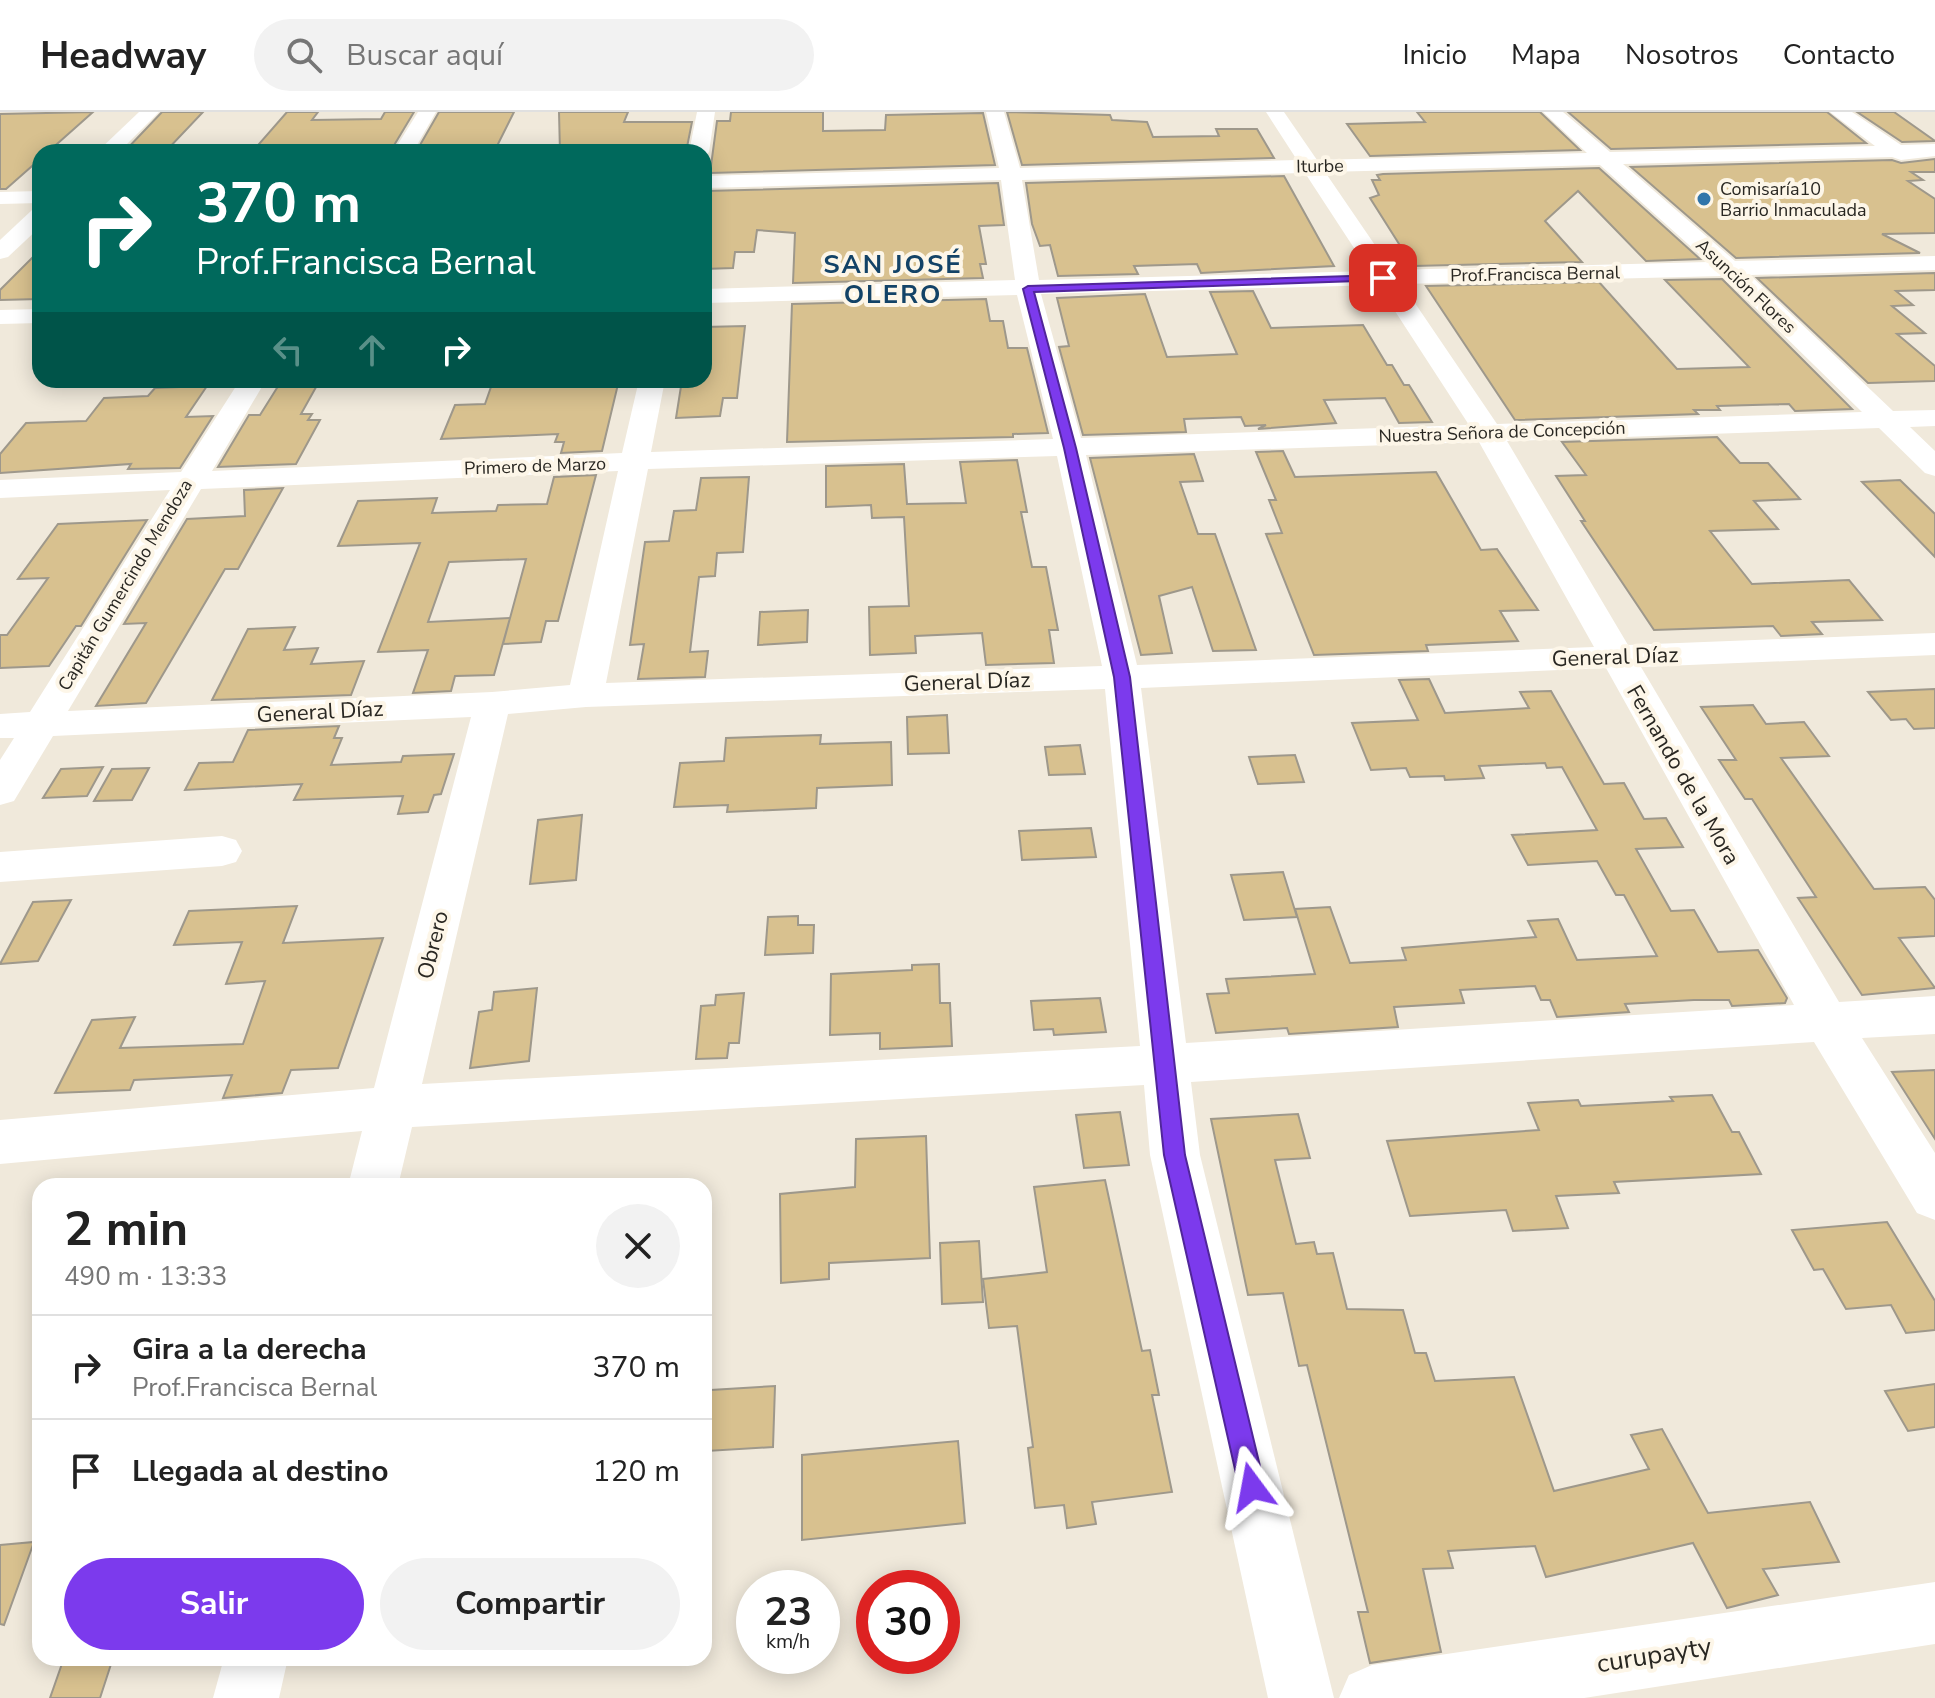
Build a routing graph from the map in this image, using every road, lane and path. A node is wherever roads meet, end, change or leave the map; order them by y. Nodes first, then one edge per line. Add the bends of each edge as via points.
1 (150, 112) edge
2 (427, 112) edge
3 (706, 112) edge
4 (995, 112) edge
5 (1275, 112) edge
6 (1552, 112) edge
7 (1839, 112) edge
8 (116, 144) edge
9 (408, 144) edge
10 (700, 144) edge
11 (1935, 150) edge
12 (1897, 151) junction
13 (1606, 160) junction
14 (1311, 166) junction
15 (1922, 168) dead end
16 (1011, 174) junction
17 (712, 182) edge
18 (32, 197) edge
19 (0, 198) edge
20 (32, 222) edge
21 (0, 252) edge
22 (1935, 263) edge
23 (1730, 269) junction
24 (1383, 278) junction
25 (1028, 289) junction
26 (712, 296) edge
27 (32, 316) edge
28 (0, 317) edge
29 (248, 388) edge
30 (651, 388) edge
31 (1935, 418) edge
32 (1887, 419) junction
33 (1488, 432) junction
34 (1070, 448) junction
35 (637, 461) junction
36 (1935, 467) edge
37 (188, 481) junction
38 (0, 489) edge
39 (1935, 644) edge
40 (1615, 657) junction
41 (1122, 677) junction
42 (586, 695) junction
43 (492, 704) junction
44 (41, 725) junction
45 (0, 726) edge
46 (0, 791) edge
47 (222, 851) dead end
48 (0, 867) edge
49 (1935, 1015) edge
50 (1827, 1023) junction
51 (1167, 1064) junction
52 (392, 1107) junction
53 (0, 1142) edge
54 (375, 1178) edge
55 (1935, 1197) edge
56 (1935, 1613) edge
57 (254, 1666) edge
58 (246, 1698) edge
59 (1301, 1698) edge
60 (1372, 1698) edge

1 - 8 street
2 - 9 street
3 - 10 street
4 - 16 street
5 - 14 street, Fernando de la Mora
6 - 13 street, Asunción Flores
7 - 12 street
11 - 12 street, Iturbe
12 - 13 street, Iturbe
12 - 15 street
13 - 14 street, Iturbe
13 - 23 street, Asunción Flores
14 - 16 street, Iturbe
14 - 24 street, Fernando de la Mora
16 - 17 street, Iturbe
16 - 25 street
18 - 19 street
20 - 21 street
22 - 23 street, Prof.Francisca Bernal
23 - 24 street, Prof.Francisca Bernal
23 - 32 street, Asunción Flores
24 - 25 street, Prof.Francisca Bernal
24 - 33 street, Fernando de la Mora
25 - 26 street, Prof.Francisca Bernal
25 - 34 street
27 - 28 street
29 - 37 street, Capitán Gumercindo Mendoza
30 - 35 street
31 - 32 street, Nuestra Señora de Concepción
32 - 33 street, Nuestra Señora de Concepción
32 - 36 street, Asunción Flores
33 - 34 street, Nuestra Señora de Concepción
33 - 40 street, Fernando de la Mora
34 - 35 street, Primero de Marzo
34 - 41 street
35 - 37 street, Primero de Marzo
35 - 42 street
37 - 38 street, Primero de Marzo
37 - 44 street, Capitán Gumercindo Mendoza
39 - 40 street, General Díaz
40 - 41 street, General Díaz
40 - 50 street, Fernando de la Mora
41 - 42 street, General Díaz
41 - 51 street
42 - 43 street, General Díaz
43 - 44 street, General Díaz
43 - 52 street, Obrero
44 - 45 street, General Díaz
44 - 46 street, Capitán Gumercindo Mendoza
47 - 48 street
49 - 50 street
50 - 51 street
50 - 55 street, Fernando de la Mora
51 - 52 street
51 - 59 street via 1175,1155
52 - 53 street
52 - 54 street, Obrero
56 - 60 street, curupayty
57 - 58 street

